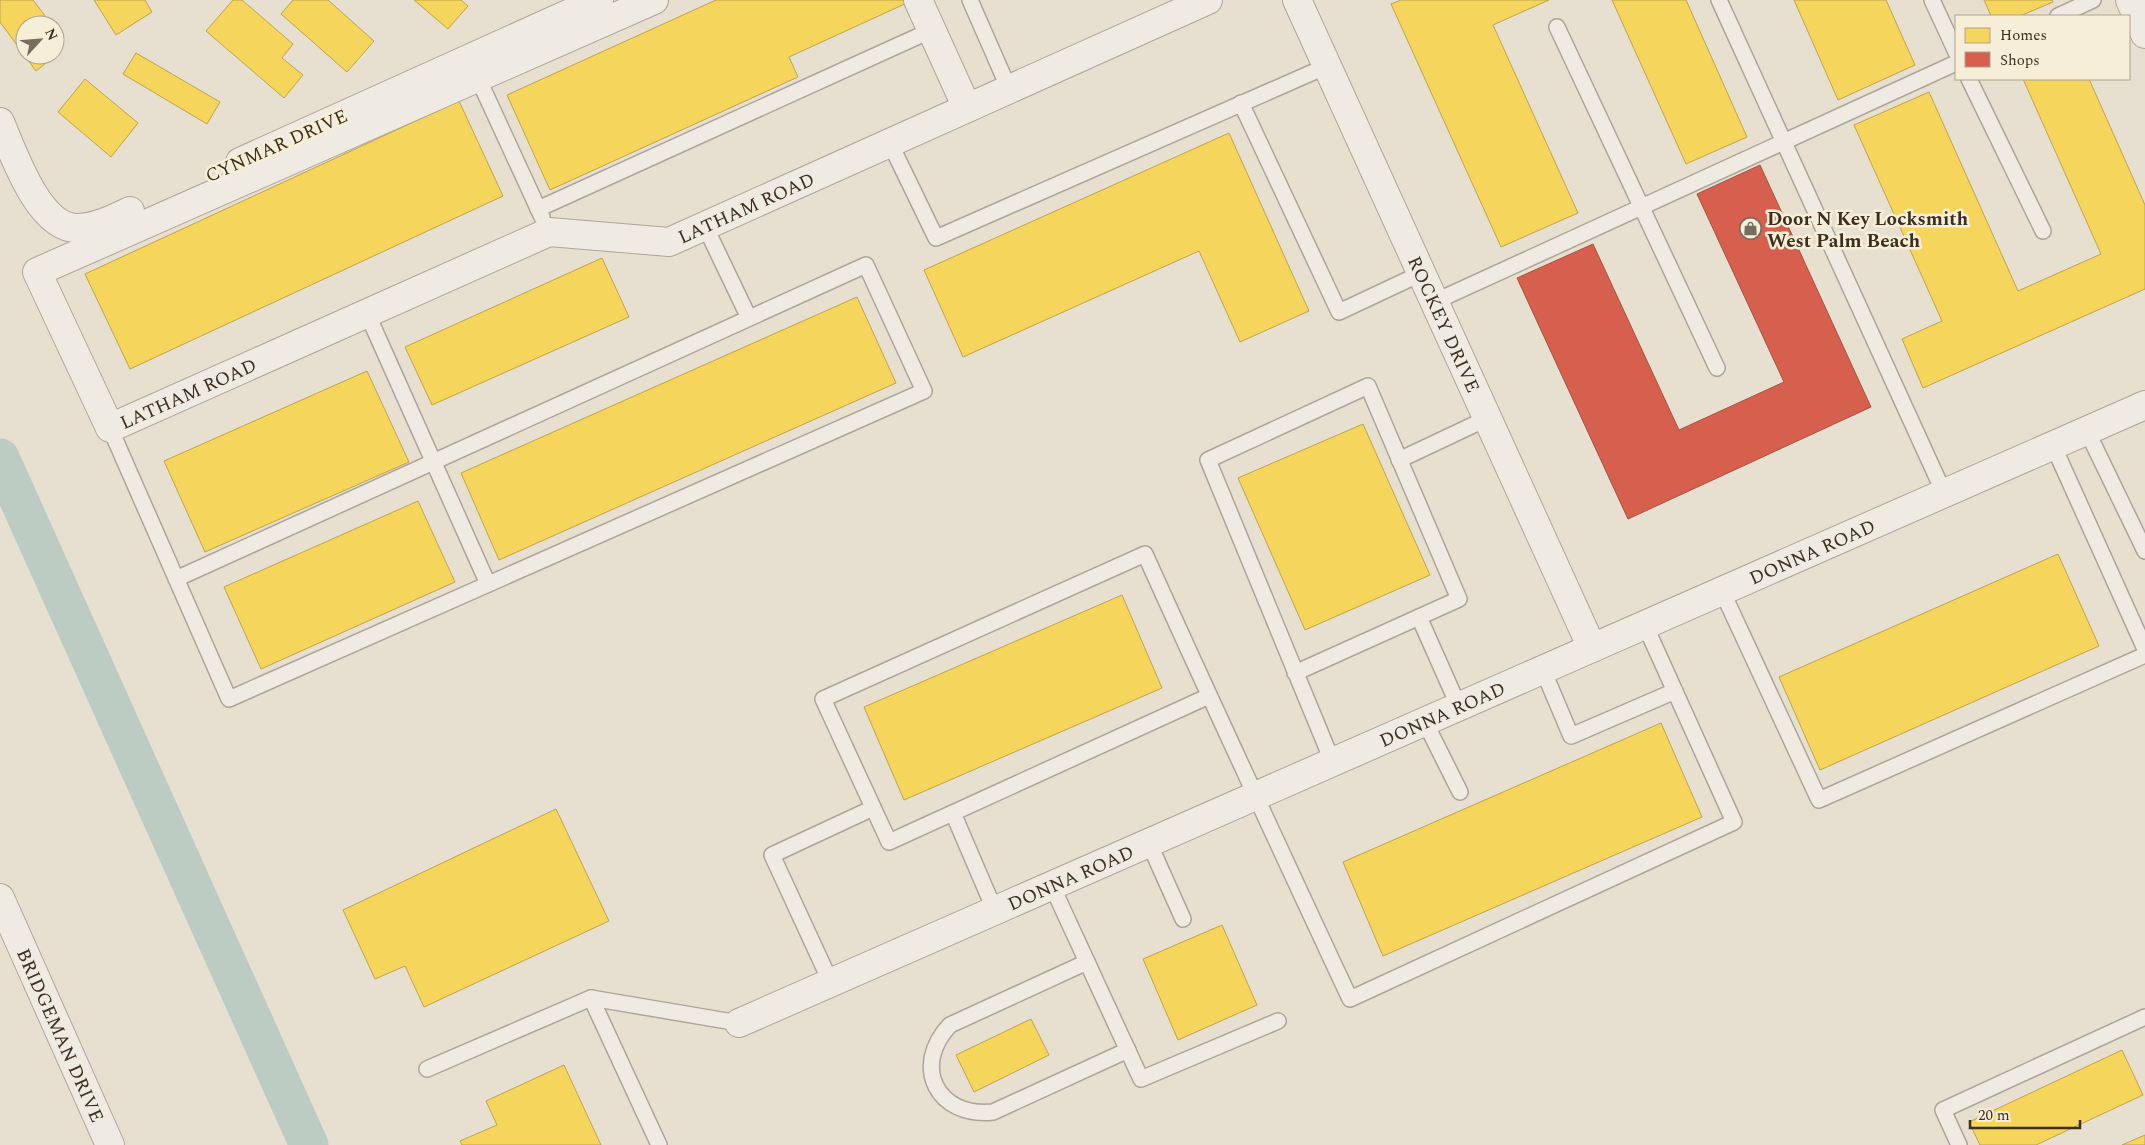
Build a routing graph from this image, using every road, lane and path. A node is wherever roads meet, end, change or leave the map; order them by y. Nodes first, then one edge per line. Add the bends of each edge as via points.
1 (599, 0) edge
2 (654, 0) edge
3 (918, 0) edge
4 (970, 0) edge
5 (1208, 0) edge
6 (1297, 0) edge
7 (1719, 0) edge
8 (1932, 0) edge
9 (2093, 0) edge
10 (2130, 0) edge
11 (2060, 15) edge
12 (1557, 27) dead end
13 (932, 30) junction
14 (2145, 34) edge
15 (1955, 50) edge
16 (1955, 63) edge
17 (1327, 66) junction
18 (478, 78) junction
19 (1969, 80) edge
20 (1009, 89) junction
21 (1241, 103) junction
22 (967, 108) junction
23 (0, 122) edge
24 (1784, 142) junction
25 (890, 143) junction
26 (1641, 207) junction
27 (544, 221) junction
28 (705, 226) junction
29 (2043, 231) dead end
30 (1422, 273) junction
31 (1434, 302) junction
32 (367, 313) junction
33 (749, 318) junction
34 (1717, 368) dead end
35 (2145, 405) edge
36 (1488, 418) junction
37 (110, 428) junction
38 (2087, 430) junction
39 (2053, 445) junction
40 (1399, 460) junction
41 (433, 461) junction
42 (1944, 493) junction
43 (2145, 551) edge
44 (176, 579) junction
45 (488, 584) junction
46 (1722, 591) junction
47 (1419, 617) junction
48 (1645, 625) junction
49 (1592, 648) junction
50 (2145, 649) edge
51 (2145, 655) edge
52 (1543, 670) junction
53 (1295, 673) junction
54 (1675, 692) junction
55 (1209, 696) junction
56 (1460, 707) junction
57 (1425, 722) junction
58 (1332, 763) junction
59 (1460, 792) dead end
60 (1255, 796) junction
61 (873, 808) junction
62 (953, 813) junction
63 (1149, 843) junction
64 (1052, 886) junction
65 (0, 898) edge
66 (996, 911) junction
67 (1183, 919) dead end
68 (1087, 962) junction
69 (831, 983) junction
70 (592, 998) junction
71 (2145, 1017) edge
72 (1278, 1021) dead end
73 (738, 1023) joint
74 (1128, 1050) junction
75 (428, 1069) dead end
76 (110, 1145) edge
77 (659, 1145) edge
78 (1959, 1145) edge

1 - 23 street, CYNMAR DRIVE via 102,224 76,228 52,219 35,199
2 - 18 street, LATHAM ROAD
3 - 13 street
4 - 20 lane
5 - 20 street, LATHAM ROAD
6 - 17 street, ROCKEY DRIVE
7 - 24 lane
8 - 15 lane
9 - 11 lane
10 - 14 street
12 - 26 lane
13 - 22 street
13 - 27 lane
16 - 24 lane
17 - 21 lane
17 - 30 street, ROCKEY DRIVE
18 - 27 lane
18 - 37 street, LATHAM ROAD via 37,272
19 - 29 lane
20 - 22 street, LATHAM ROAD
21 - 25 lane via 936,238
21 - 30 lane via 1339,312
22 - 25 street, LATHAM ROAD
24 - 26 lane
24 - 42 lane
25 - 28 street, LATHAM ROAD
26 - 31 lane
26 - 34 lane
27 - 28 street, LATHAM ROAD via 669,242
27 - 32 street, LATHAM ROAD
28 - 33 lane
30 - 31 street, ROCKEY DRIVE
31 - 36 street, ROCKEY DRIVE
32 - 37 street, LATHAM ROAD
32 - 41 lane
33 - 41 lane
33 - 45 lane via 866,265 924,391
35 - 38 street, DONNA ROAD
36 - 40 lane
36 - 49 street, ROCKEY DRIVE
37 - 44 lane
38 - 39 street, DONNA ROAD
38 - 43 lane
39 - 42 street, DONNA ROAD
39 - 50 lane
40 - 47 lane via 1459,599
40 - 53 lane via 1368,386 1208,460
41 - 44 lane
41 - 45 lane
42 - 46 street, DONNA ROAD
44 - 45 lane via 229,699
46 - 48 street, DONNA ROAD
46 - 51 lane via 1819,800
47 - 53 lane
47 - 56 lane
48 - 49 street, DONNA ROAD
48 - 54 lane
49 - 52 street, DONNA ROAD
52 - 54 lane via 1571,736
52 - 56 street, DONNA ROAD
53 - 58 lane
54 - 60 lane via 1734,822 1350,999
55 - 60 lane
55 - 61 lane via 1145,554 823,699
55 - 62 lane
56 - 57 street, DONNA ROAD
57 - 58 street, DONNA ROAD
57 - 59 lane
58 - 60 street, DONNA ROAD
60 - 63 street, DONNA ROAD
61 - 62 lane via 889,842
61 - 69 lane via 772,855
62 - 66 lane
63 - 64 street, DONNA ROAD
63 - 67 lane
64 - 66 street, DONNA ROAD
64 - 68 lane
65 - 76 street, BRIDGEMAN DRIVE
66 - 69 street, DONNA ROAD
68 - 74 lane
68 - 74 lane via 950,1025 938,1038 932,1054 931,1070 936,1087 946,1100 960,1109 977,1114 993,1112
69 - 73 street, DONNA ROAD
70 - 73 lane
70 - 75 lane
70 - 77 lane
71 - 78 lane via 1943,1110
72 - 74 lane via 1141,1080

